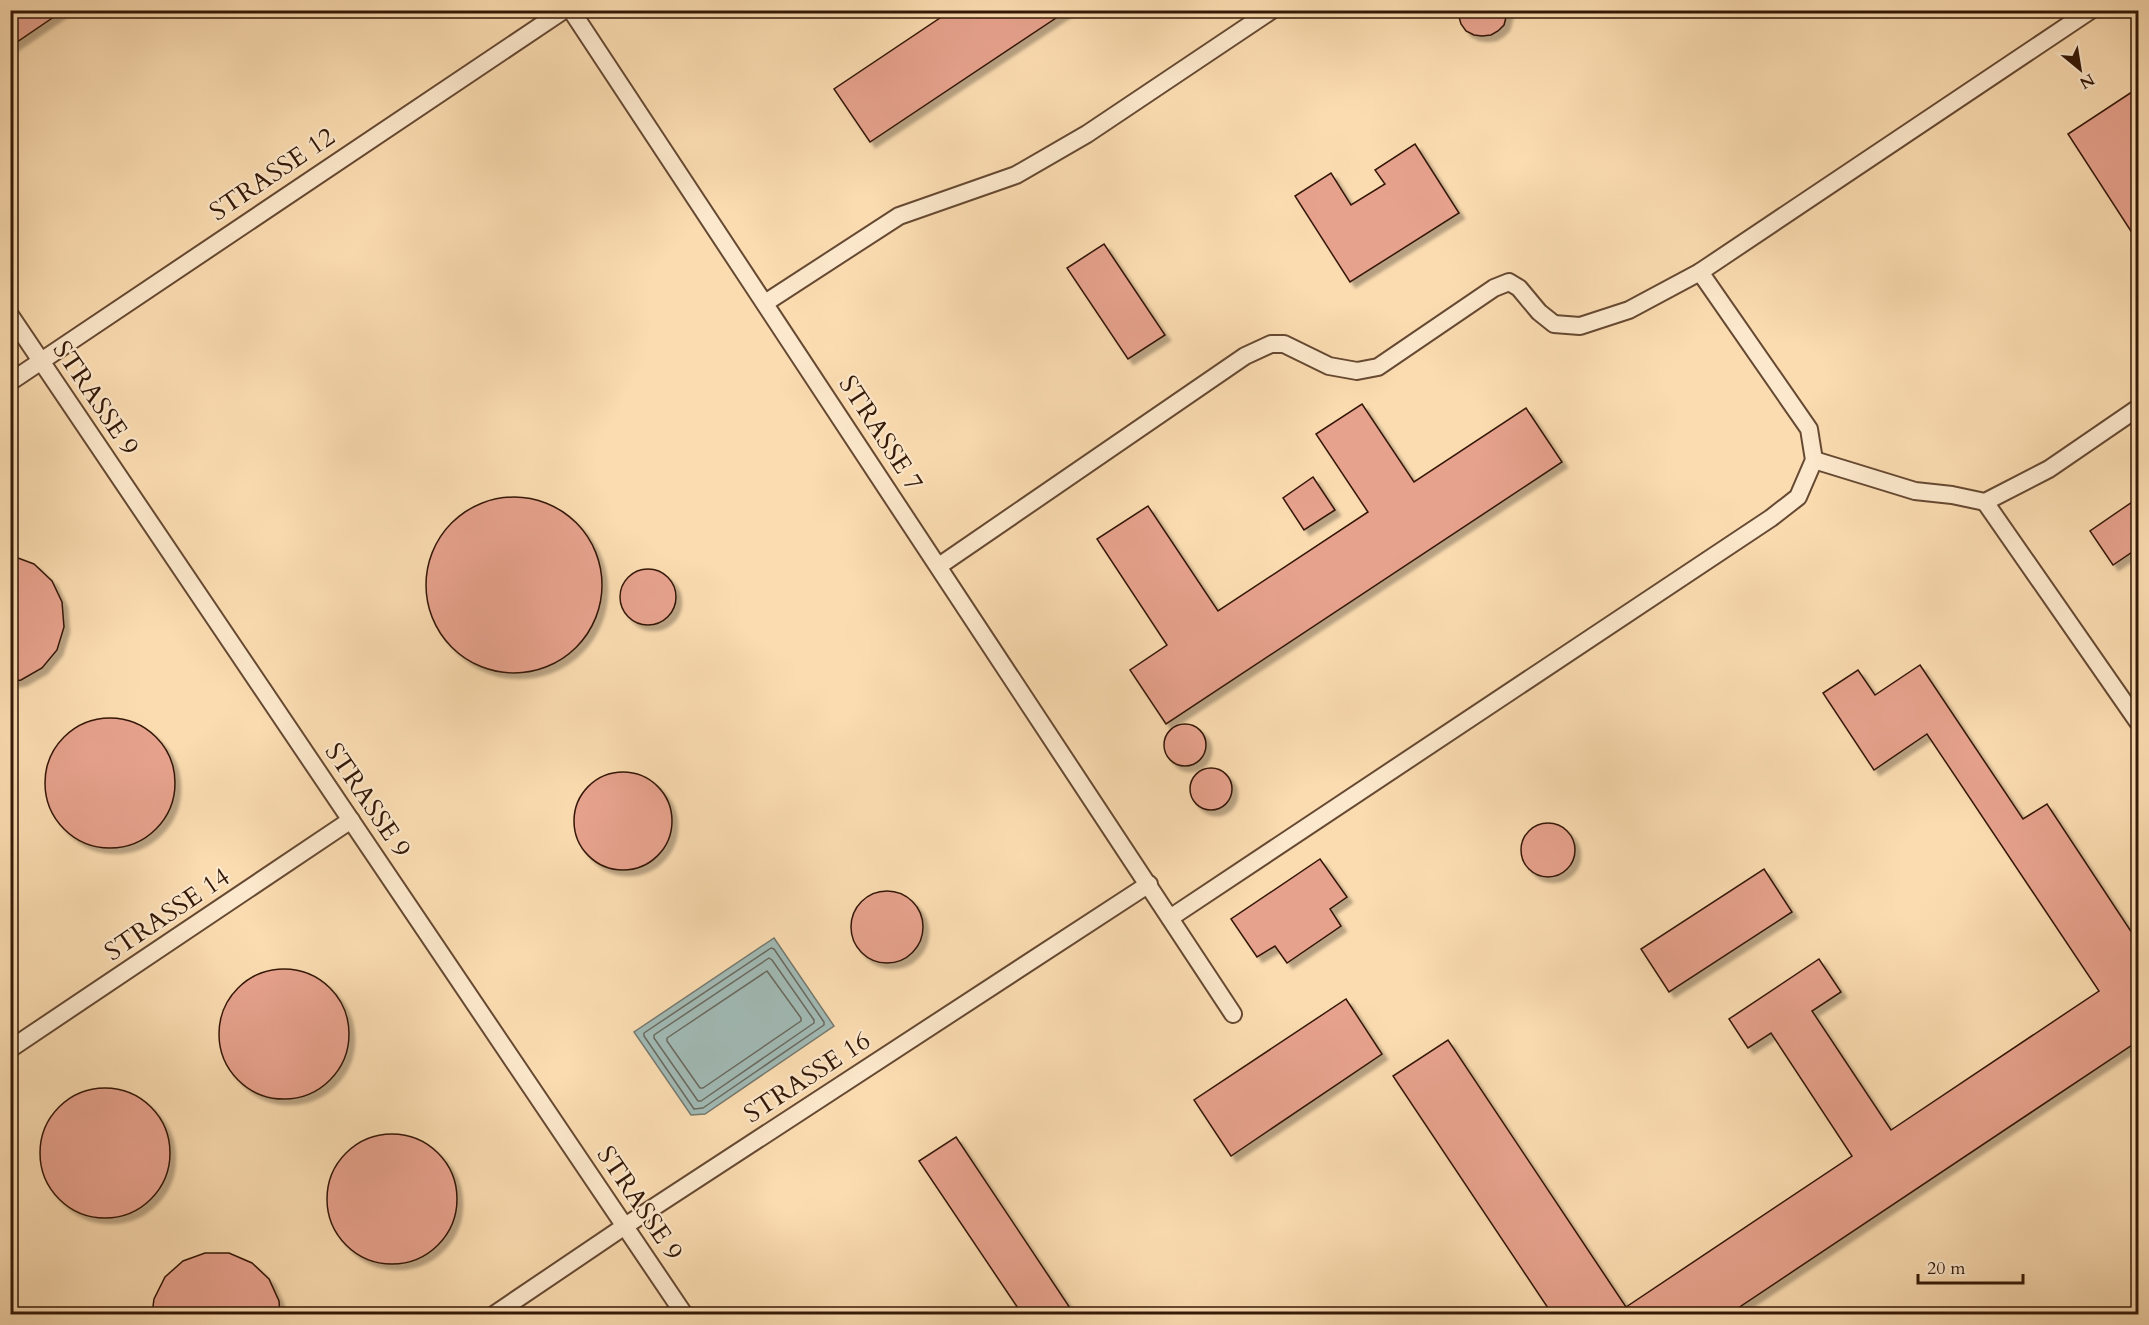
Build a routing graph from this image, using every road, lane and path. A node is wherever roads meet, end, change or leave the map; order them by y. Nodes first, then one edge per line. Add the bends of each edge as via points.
1 (564, 10) edge
2 (571, 10) edge
3 (1272, 10) edge
4 (2091, 10) edge
5 (1700, 272) junction
6 (765, 303) junction
7 (10, 315) edge
8 (40, 361) junction
9 (10, 382) edge
10 (2139, 408) edge
11 (1814, 460) junction
12 (1985, 502) junction
13 (939, 566) junction
14 (2139, 722) edge
15 (351, 820) junction
16 (1149, 884) junction
17 (1170, 918) junction
18 (1233, 1014) dead end
19 (10, 1049) edge
20 (625, 1226) junction
21 (495, 1314) edge
22 (684, 1314) edge

1 - 8 lane, STRASSE 12
2 - 6 lane, STRASSE 7
3 - 6 lane via 1087,134 1026,169 899,216
4 - 5 lane
5 - 11 lane via 1809,429
5 - 13 lane via 1629,310 1580,326 1554,324 1509,282 1494,288 1378,368 1357,371 1329,366 1284,344 1271,344 1245,356
6 - 13 lane, STRASSE 7
7 - 8 lane, STRASSE 9
8 - 9 lane, STRASSE 12
8 - 15 lane, STRASSE 9
10 - 12 lane via 2049,469
11 - 12 lane via 1915,491
11 - 17 lane via 1798,497 1771,518
12 - 14 lane
13 - 16 lane, STRASSE 7
15 - 19 lane, STRASSE 14
15 - 20 lane, STRASSE 9
16 - 17 lane, STRASSE 7
16 - 20 lane, STRASSE 16
17 - 18 lane, STRASSE 7
20 - 21 lane, STRASSE 16
20 - 22 lane, STRASSE 9

